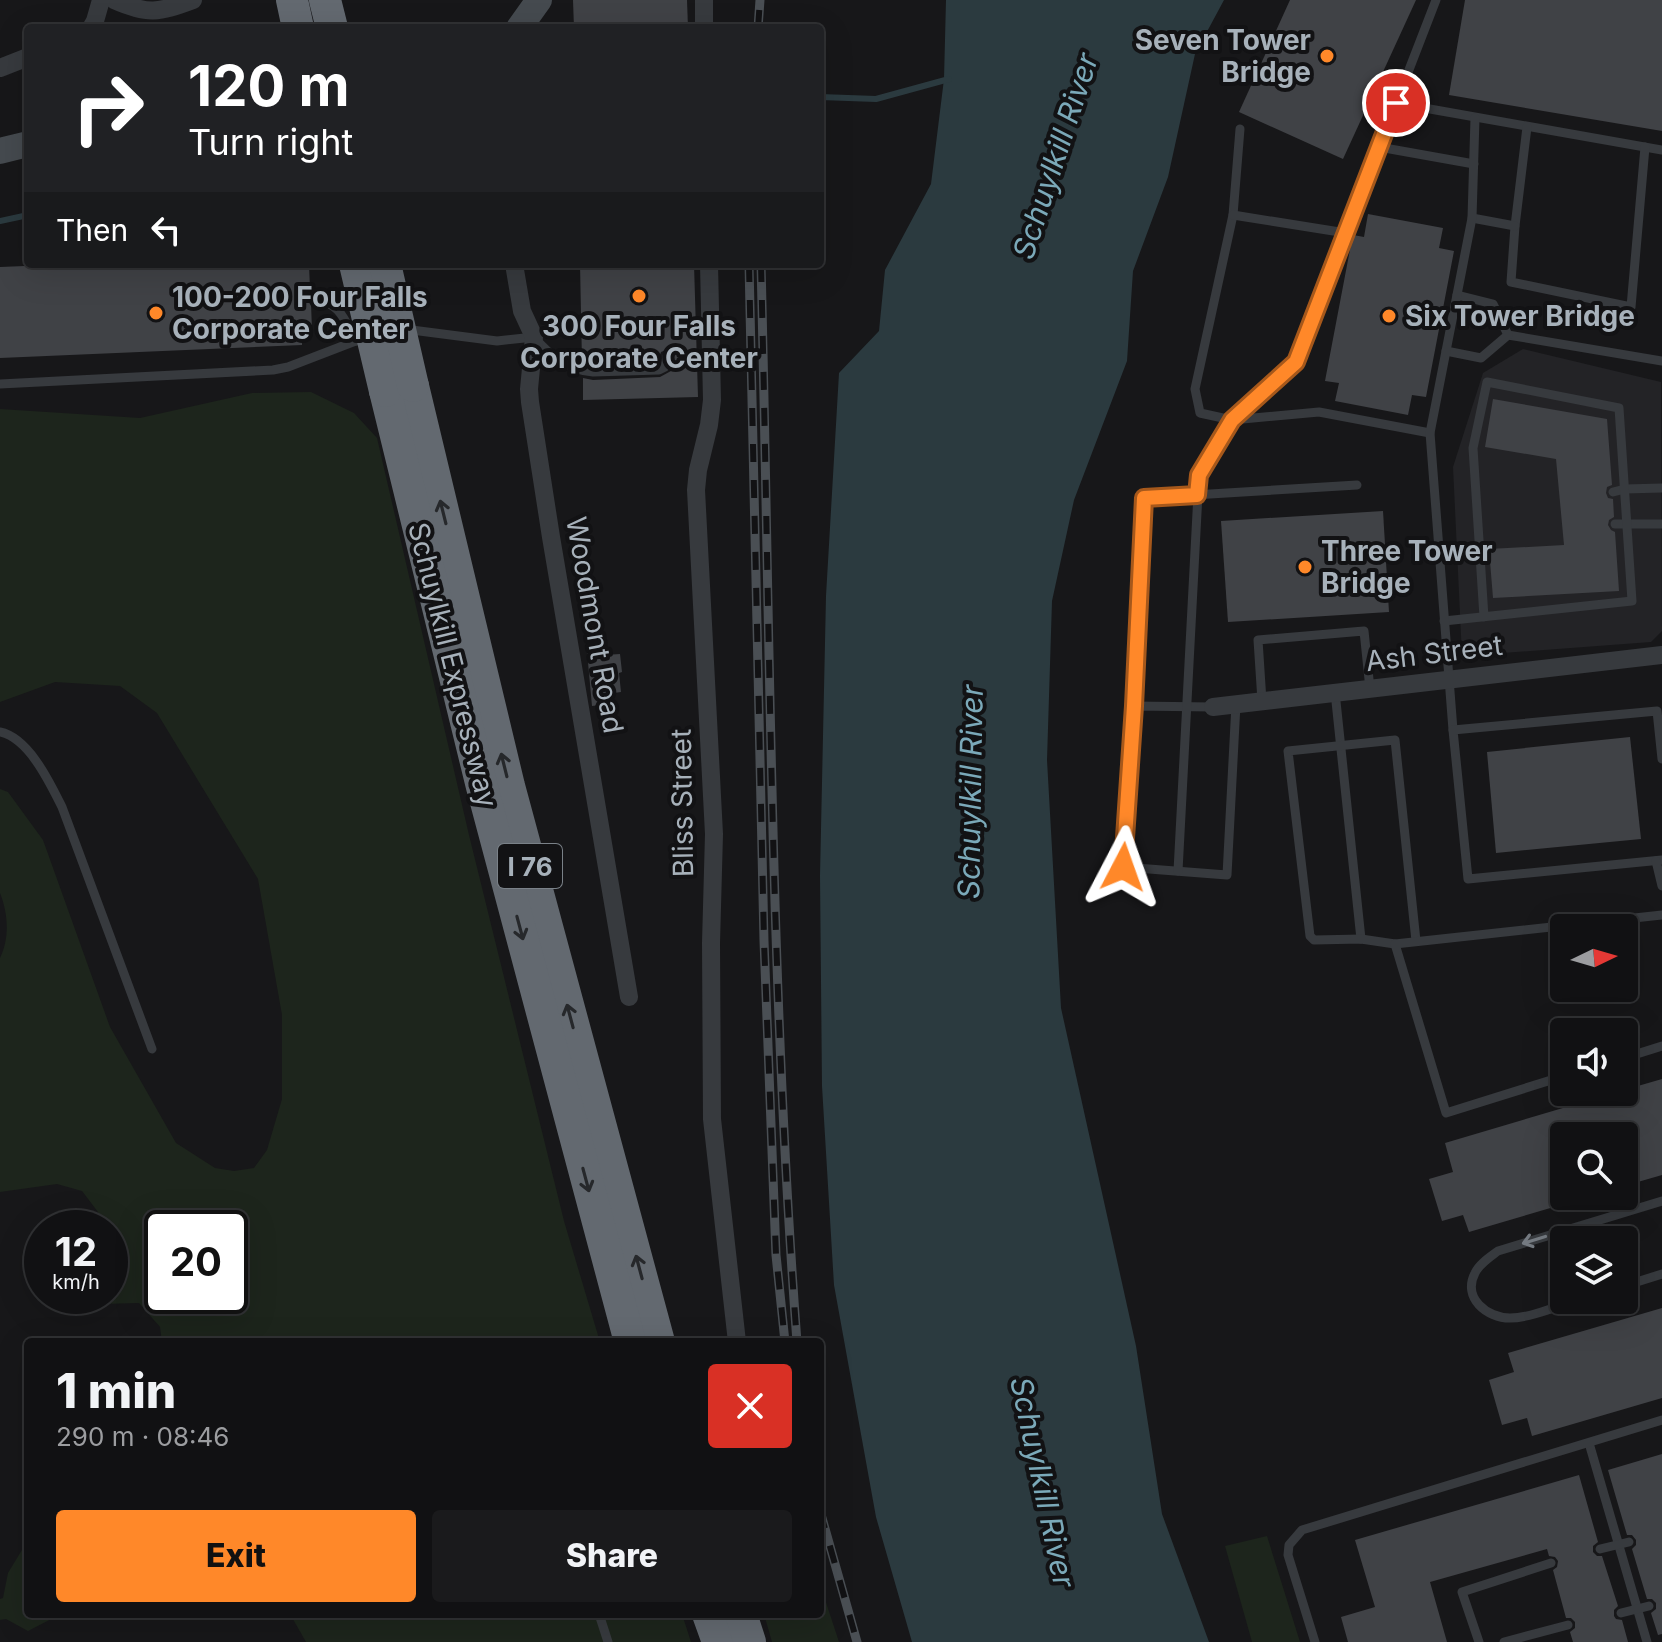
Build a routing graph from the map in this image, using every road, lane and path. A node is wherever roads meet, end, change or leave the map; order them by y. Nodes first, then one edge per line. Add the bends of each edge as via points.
1 (101, 0) edge
2 (114, 0) edge
3 (193, 0) edge
4 (292, 0) edge
5 (325, 0) edge
6 (539, 0) edge
7 (704, 0) edge
8 (1436, 0) edge
9 (93, 24) edge
10 (297, 24) edge
11 (331, 24) edge
12 (522, 24) edge
13 (704, 24) edge
14 (24, 59) edge
15 (0, 68) edge
16 (1396, 103) junction
17 (1475, 118) junction
18 (1527, 127) junction
19 (1240, 129) dead end
20 (24, 145) edge
21 (1379, 147) junction
22 (1645, 147) junction
23 (1662, 150) edge
24 (0, 151) edge
25 (1474, 164) junction
26 (1233, 215) junction
27 (1472, 218) junction
28 (1515, 226) junction
29 (1346, 233) junction
30 (356, 268) edge
31 (385, 268) edge
32 (514, 268) edge
33 (709, 268) edge
34 (1457, 295) junction
35 (311, 296) dead end
36 (1508, 335) junction
37 (534, 337) junction
38 (356, 341) junction
39 (1446, 351) junction
40 (667, 356) dead end
41 (1662, 361) edge
42 (0, 384) edge
43 (399, 388) junction
44 (1232, 420) junction
45 (1430, 433) junction
46 (1357, 485) dead end
47 (1662, 488) edge
48 (1625, 489) junction
49 (1613, 492) dead end
50 (1197, 495) junction
51 (1615, 524) dead end
52 (1662, 524) edge
53 (1627, 526) junction
54 (1484, 617) junction
55 (1444, 621) junction
56 (1662, 655) edge
57 (1449, 679) junction
58 (1370, 689) junction
59 (1335, 692) junction
60 (1262, 701) junction
61 (1236, 704) junction
62 (1134, 706) junction
63 (1186, 706) junction
64 (1213, 707) joint
65 (1453, 730) junction
66 (0, 732) edge
67 (1340, 746) junction
68 (1662, 759) edge
69 (1659, 860) edge
70 (1178, 871) junction
71 (1662, 886) edge
72 (1662, 915) edge
73 (1361, 939) junction
74 (1416, 941) junction
75 (1395, 944) junction
76 (629, 997) dead end
77 (1662, 1046) edge
78 (152, 1049) dead end
79 (1638, 1054) edge
80 (1550, 1080) edge
81 (1662, 1201) edge
82 (1580, 1226) edge
83 (1550, 1235) edge
84 (1662, 1274) edge
85 (1638, 1282) edge
86 (1550, 1308) edge
87 (629, 1338) edge
88 (658, 1338) edge
89 (737, 1338) edge
90 (1662, 1420) edge
91 (1589, 1443) junction
92 (1624, 1544) junction
93 (1600, 1549) dead end
94 (1551, 1563) dead end
95 (1649, 1606) dead end
96 (1637, 1609) junction
97 (1621, 1613) dead end
98 (600, 1618) edge
99 (709, 1618) edge
100 (742, 1618) edge
101 (1568, 1625) dead end
102 (608, 1642) edge
103 (718, 1642) edge
104 (750, 1642) edge
105 (1315, 1642) edge
106 (1479, 1642) edge
107 (1504, 1642) edge
108 (1647, 1642) edge

1 - 9 street
2 - 3 street via 145,11
4 - 10 highway
5 - 11 highway
6 - 12 main road
7 - 13 street
8 - 16 lane
14 - 15 street
16 - 17 lane
16 - 21 lane
17 - 18 lane
17 - 25 lane
18 - 22 lane
18 - 28 lane
19 - 26 lane
20 - 24 main road
21 - 25 lane
21 - 29 lane
22 - 23 lane
22 - 28 lane via 1631,307 1511,282
25 - 27 lane
26 - 29 lane
26 - 44 lane via 1195,389 1200,413
27 - 28 lane
27 - 34 lane
29 - 44 lane via 1296,362
30 - 43 highway, Schuylkill Expressway / I 76, bridge
31 - 43 highway, Schuylkill Expressway / I 76, bridge
32 - 37 street, Woodmont Road via 522,311
33 - 89 street, Bliss Street via 704,369 712,413 696,498 714,834 712,1119
34 - 36 lane via 1493,304
34 - 39 lane
35 - 38 lane via 340,312
36 - 39 lane via 1481,358
36 - 41 lane
37 - 38 lane via 497,341 410,328
37 - 40 lane via 562,363 582,371 659,370
37 - 76 street, Woodmont Road via 530,402
38 - 42 lane via 273,370
39 - 45 lane
43 -> 87 highway, Schuylkill Expressway / I 76 via 482,787
88 -> 43 highway, Schuylkill Expressway / I 76
44 - 45 lane via 1319,412
44 - 50 lane via 1199,475
45 - 55 lane
46 - 50 lane
47 - 48 lane
48 - 49 lane
48 - 53 lane
48 - 54 lane via 1619,408 1487,382 1473,448
50 - 62 lane via 1144,498
50 - 63 lane
51 - 53 lane
52 - 53 lane
53 - 54 lane via 1632,601
54 - 55 lane
55 - 57 lane
56 - 57 street, Ash Street
57 - 58 street, Ash Street
57 - 65 lane
58 - 59 street, Ash Street
58 - 60 lane via 1364,631 1258,640
59 - 60 street, Ash Street
59 - 67 lane
60 - 61 street, Ash Street
61 - 64 street, Ash Street
61 - 70 lane via 1227,875
62 - 63 lane
62 - 70 lane via 1123,867
63 - 64 lane
63 - 70 lane
65 - 68 lane via 1657,711
65 - 69 lane via 1468,879
66 - 78 lane via 34,758 62,807
67 - 73 lane
67 - 73 lane via 1288,751 1289,767 1310,936
67 - 74 lane via 1395,740
69 - 71 lane
72 - 74 lane
73 - 75 lane
74 - 75 lane
75 - 80 lane via 1446,1113
77 - 79 lane
81 -> 82 lane
83 -> 86 lane via 1498,1251 1474,1273 1471,1291 1481,1308 1494,1316 1520,1317
84 - 85 lane
90 - 91 lane
91 - 92 lane
91 - 105 lane via 1302,1530 1289,1545 1288,1555
92 - 93 lane
92 - 96 lane
94 - 106 lane via 1462,1592
95 - 96 lane
96 - 97 lane
96 - 108 lane
98 - 102 lane
99 - 103 highway
100 - 104 highway
101 - 107 lane

